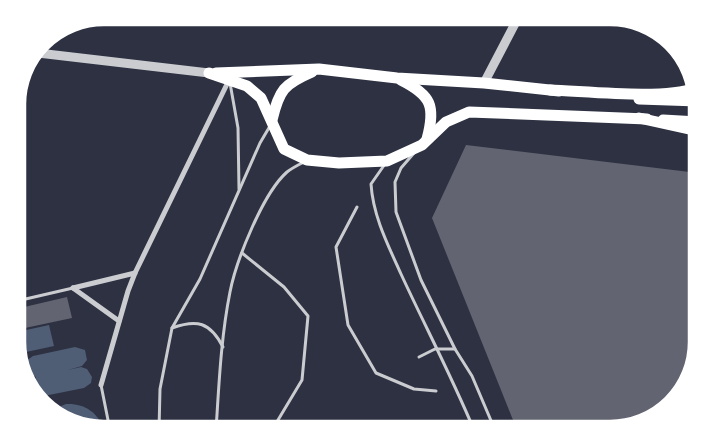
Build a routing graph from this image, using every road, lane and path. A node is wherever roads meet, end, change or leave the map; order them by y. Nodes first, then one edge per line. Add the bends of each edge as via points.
1 (514, 25) edge
2 (44, 54) edge
3 (319, 69) junction
4 (209, 73) junction
5 (397, 78) junction
6 (229, 80) junction
7 (484, 83) junction
8 (687, 89) edge
9 (550, 90) junction
10 (689, 101) edge
11 (640, 118) junction
12 (689, 121) edge
13 (272, 124) junction
14 (689, 129) edge
15 (424, 142) junction
16 (307, 160) junction
17 (387, 161) junction
18 (239, 190) junction
19 (357, 207) dead end
20 (242, 253) junction
21 (135, 273) junction
22 (73, 288) junction
23 (25, 299) edge
24 (119, 321) junction
25 (172, 328) junction
26 (223, 347) junction
27 (435, 349) junction
28 (455, 350) junction
29 (419, 357) dead end
30 (101, 385) joint
31 (436, 390) dead end
32 (108, 421) edge
33 (159, 421) edge
34 (217, 421) edge
35 (277, 421) edge
36 (470, 421) edge
37 (490, 421) edge

1 - 7 street
2 - 4 street
3 - 4 main road
3 - 5 main road
3 - 13 main road via 286,85 276,104
4 - 6 main road
5 - 7 main road
5 - 15 main road via 419,89 430,101 432,113
6 - 13 main road via 247,86 261,98
6 - 18 lane via 238,128
6 - 21 street
7 - 9 main road
8 - 9 main road via 668,93
9 - 10 main road via 615,98
11 - 12 main road
11 - 14 main road
11 - 15 main road via 469,112 446,122
13 - 16 main road via 284,150
13 - 18 lane
15 - 17 main road
15 - 28 lane via 398,175 394,196 396,212 420,280
16 - 17 main road via 339,163
16 - 20 lane via 287,172 272,190
17 - 27 lane via 371,184 372,197 385,237
18 - 25 lane via 200,279
19 - 31 lane via 336,247 348,325 376,373 414,389
20 - 26 lane via 230,291
20 - 35 lane via 284,287 308,316 302,380
21 - 22 street
21 - 24 street
22 - 23 lane
22 - 24 street
24 - 30 street
25 - 26 lane via 188,322 202,324 215,332
25 - 33 lane via 160,389
26 - 34 lane
27 - 28 lane
27 - 29 lane
27 - 36 lane
28 - 37 lane via 472,376
30 - 32 lane

